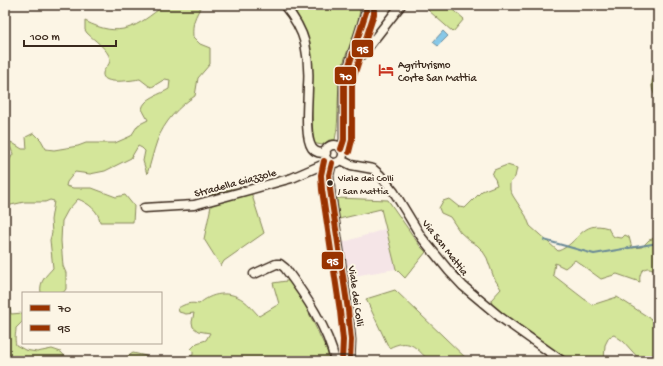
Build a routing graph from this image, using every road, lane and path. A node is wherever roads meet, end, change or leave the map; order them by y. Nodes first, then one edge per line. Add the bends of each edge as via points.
1 (284, 5) edge
2 (366, 5) edge
3 (401, 5) edge
4 (350, 63) junction
5 (341, 149) junction
6 (326, 153) junction
7 (341, 160) junction
8 (330, 162) junction
9 (144, 208) dead end
10 (254, 274) dead end
11 (335, 361) edge
12 (350, 361) edge
13 (562, 361) edge

1 - 6 street via 295,18 305,44 308,60 307,124 311,147 317,152
2 - 4 street
3 - 4 street via 362,55
4 - 5 street via 344,81 344,140
5 - 6 street via 333,146
5 - 7 street
6 - 8 street
7 - 8 street
7 - 13 street, Via San Mattia via 351,165 373,169 380,174 422,238 448,271 500,316
8 - 9 street, Stradella Giazzole via 292,178 194,206
8 - 12 street, Viale dei Colli via 330,189 348,310
10 - 11 street via 276,264 284,268 318,319

